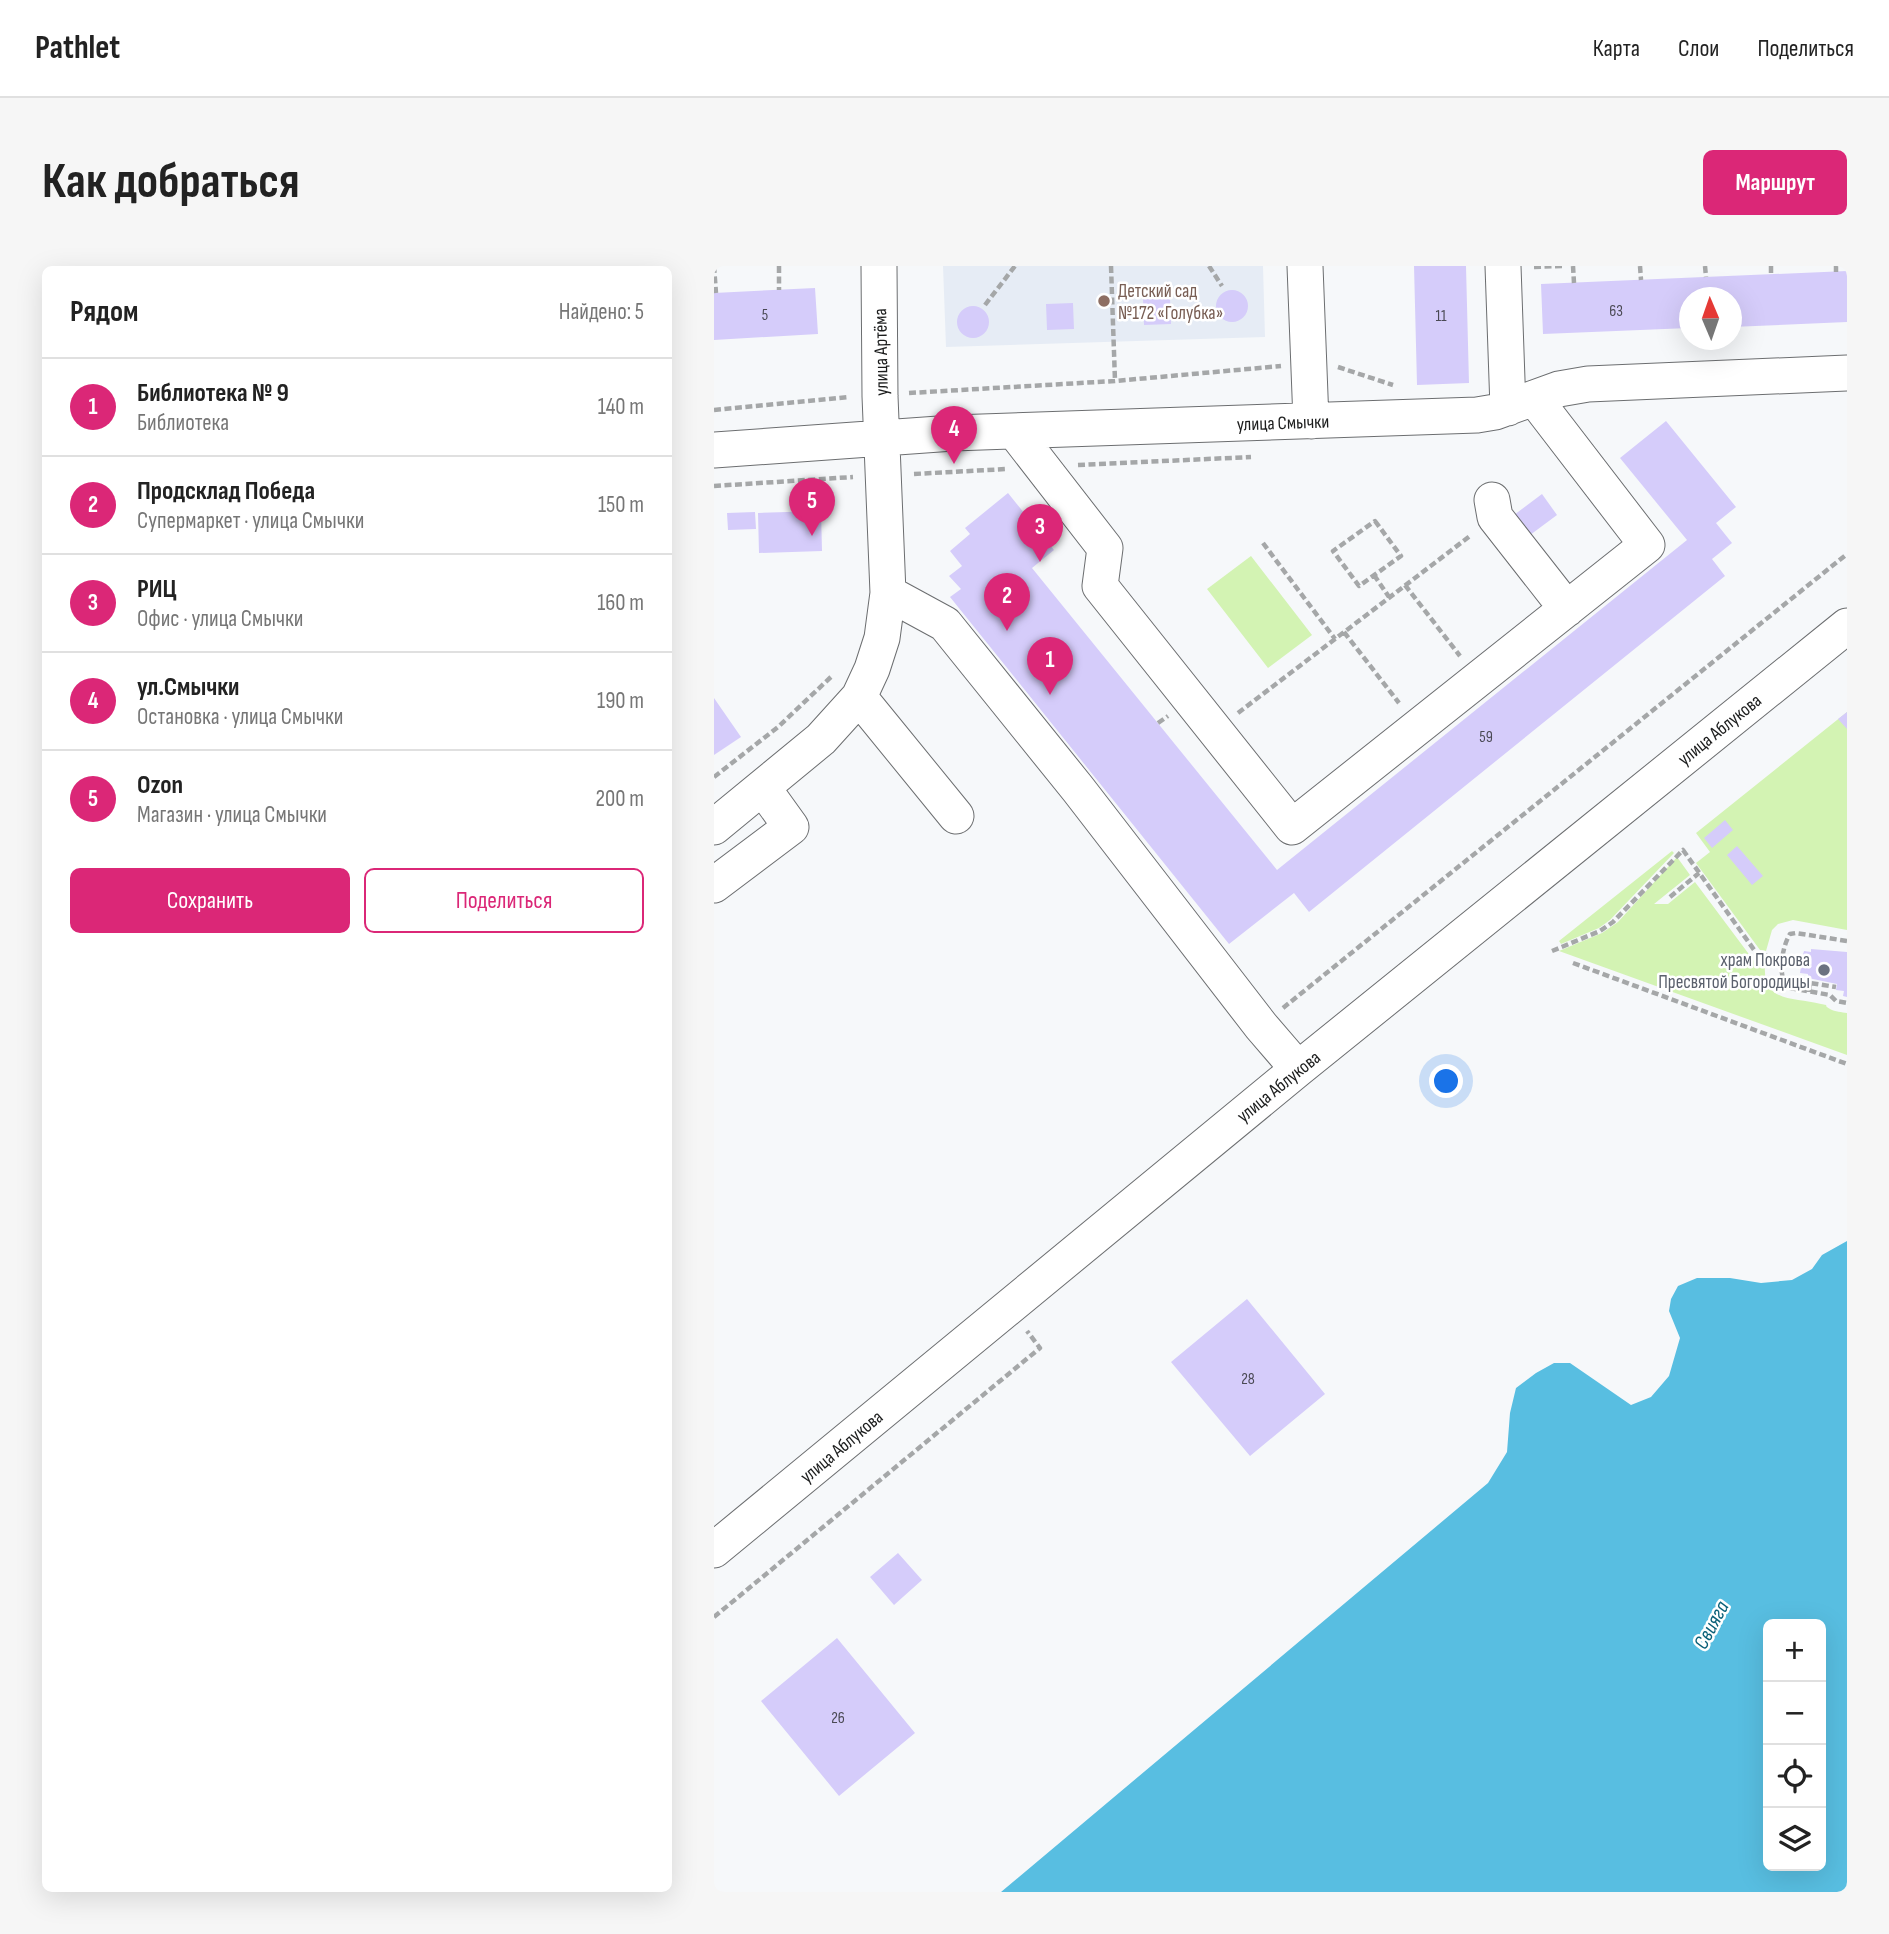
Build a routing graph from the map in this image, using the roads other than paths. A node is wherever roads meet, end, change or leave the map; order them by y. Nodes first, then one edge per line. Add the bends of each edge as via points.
1 (879, 266) edge
2 (1305, 266) edge
3 (1503, 266) edge
4 (1847, 373) edge
5 (1521, 403) junction
6 (1311, 421) junction
7 (1015, 432) junction
8 (882, 438) junction
9 (714, 450) edge
10 (1493, 509) road end
11 (888, 593) junction
12 (1567, 609) junction
13 (1847, 626) edge
14 (859, 697) junction
15 (763, 788) junction
16 (956, 816) dead end
17 (714, 827) edge
18 (714, 885) edge
19 (1298, 1069) junction
20 (714, 1550) edge

1 - 8 street, улица Артёма
2 - 6 street
3 - 5 street
4 - 5 street, улица Смычки via 1588,384
5 - 6 street, улица Смычки via 1477,415
5 - 12 street via 1647,545
6 - 7 street, улица Смычки
7 - 8 street, улица Смычки
7 - 12 street via 1105,548 1100,586 1292,827
8 - 9 street, улица Смычки
8 - 11 street, улица Артёма
10 - 12 street
11 - 14 street, улица Артёма via 881,638
11 - 19 street via 945,624
13 - 19 street, улица Аблукова
14 - 15 street, улица Артёма via 821,739
14 - 16 street
15 - 17 street, улица Артёма
15 - 18 street via 791,827
19 - 20 street, улица Аблукова

